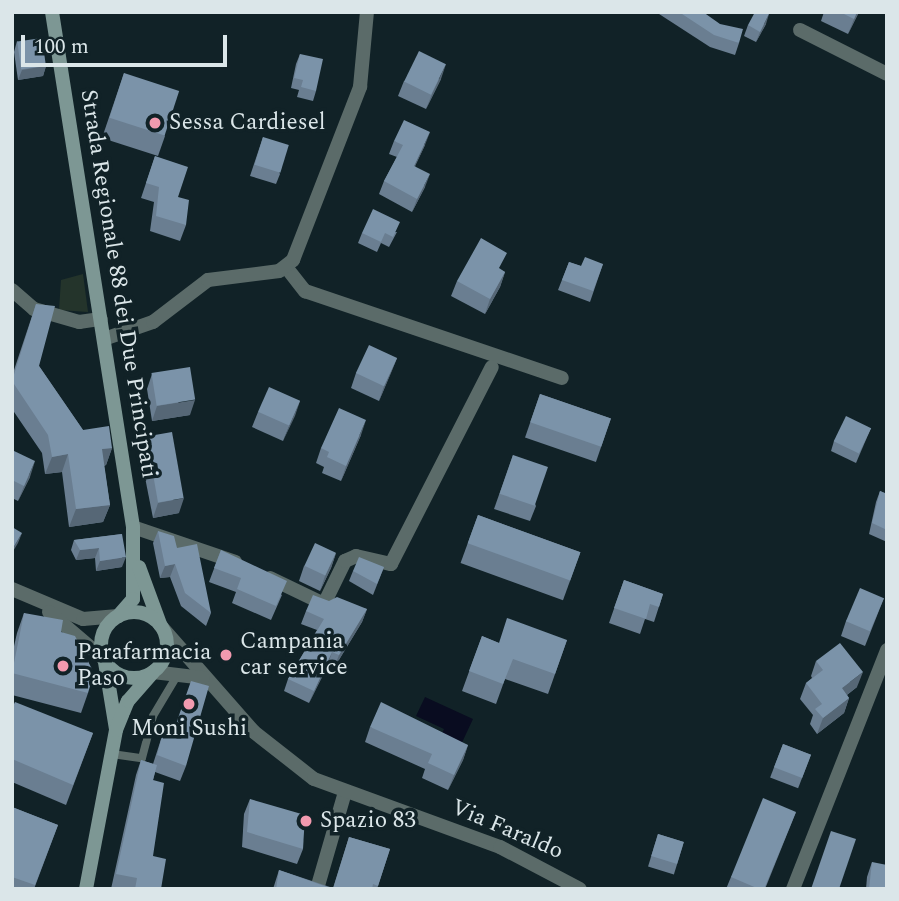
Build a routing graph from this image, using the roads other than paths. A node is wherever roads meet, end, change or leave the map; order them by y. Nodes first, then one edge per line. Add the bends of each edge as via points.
1 (52, 12) edge
2 (367, 12) edge
3 (800, 30) dead end
4 (887, 74) edge
5 (286, 267) junction
6 (12, 290) edge
7 (101, 319) junction
8 (104, 339) junction
9 (492, 366) dead end
10 (562, 377) dead end
11 (133, 527) junction
12 (137, 562) junction
13 (12, 589) edge
14 (40, 604) junction
15 (118, 616) junction
16 (160, 625) junction
17 (887, 650) edge
18 (104, 659) junction
19 (180, 671) junction
20 (153, 672) junction
21 (209, 681) junction
22 (116, 730) junction
23 (112, 754) junction
24 (345, 792) junction
25 (86, 889) edge
26 (317, 889) edge
27 (580, 889) edge
28 (793, 889) edge

1 - 7 main road, Strada Regionale 88 dei Due Principati
2 - 5 street via 360,87
3 - 4 street
5 - 8 street via 208,280 153,322
5 - 10 street via 305,291
6 - 7 street via 34,309 79,322
7 - 8 main road, Strada Regionale 88 dei Due Principati
8 - 11 main road, Strada Regionale 88 dei Due Principati
9 - 11 street via 391,565 356,556 345,561 324,604 213,552
11 - 12 main road, Strada Regionale 88 dei Due Principati
12 - 15 main road, Strada Regionale 88 dei Due Principati via 133,599
12 - 16 main road, Strada Regionale 88 dei Due Principati
13 - 14 street
14 - 15 street via 83,619
14 - 18 street
15 - 16 main road via 143,614
15 - 18 main road, Strada Regionale 88 dei Due Principati via 103,634
16 - 20 main road, Strada Regionale 88 dei Due Principati via 166,650
16 - 21 street, Via Faraldo
17 - 28 street
18 - 20 main road via 124,677
18 - 22 main road, Strada Regionale 88 dei Due Principati
19 - 20 street
19 - 21 street
19 - 23 lane via 153,716 142,758
20 - 22 main road, Strada Regionale 88 dei Due Principati via 128,701
21 - 24 street, Via Faraldo via 284,760
22 - 23 main road, Strada Regionale 88 dei Due Principati
23 - 25 main road, Strada Regionale 88 dei Due Principati
24 - 26 street
24 - 27 street, Via Faraldo via 500,847

